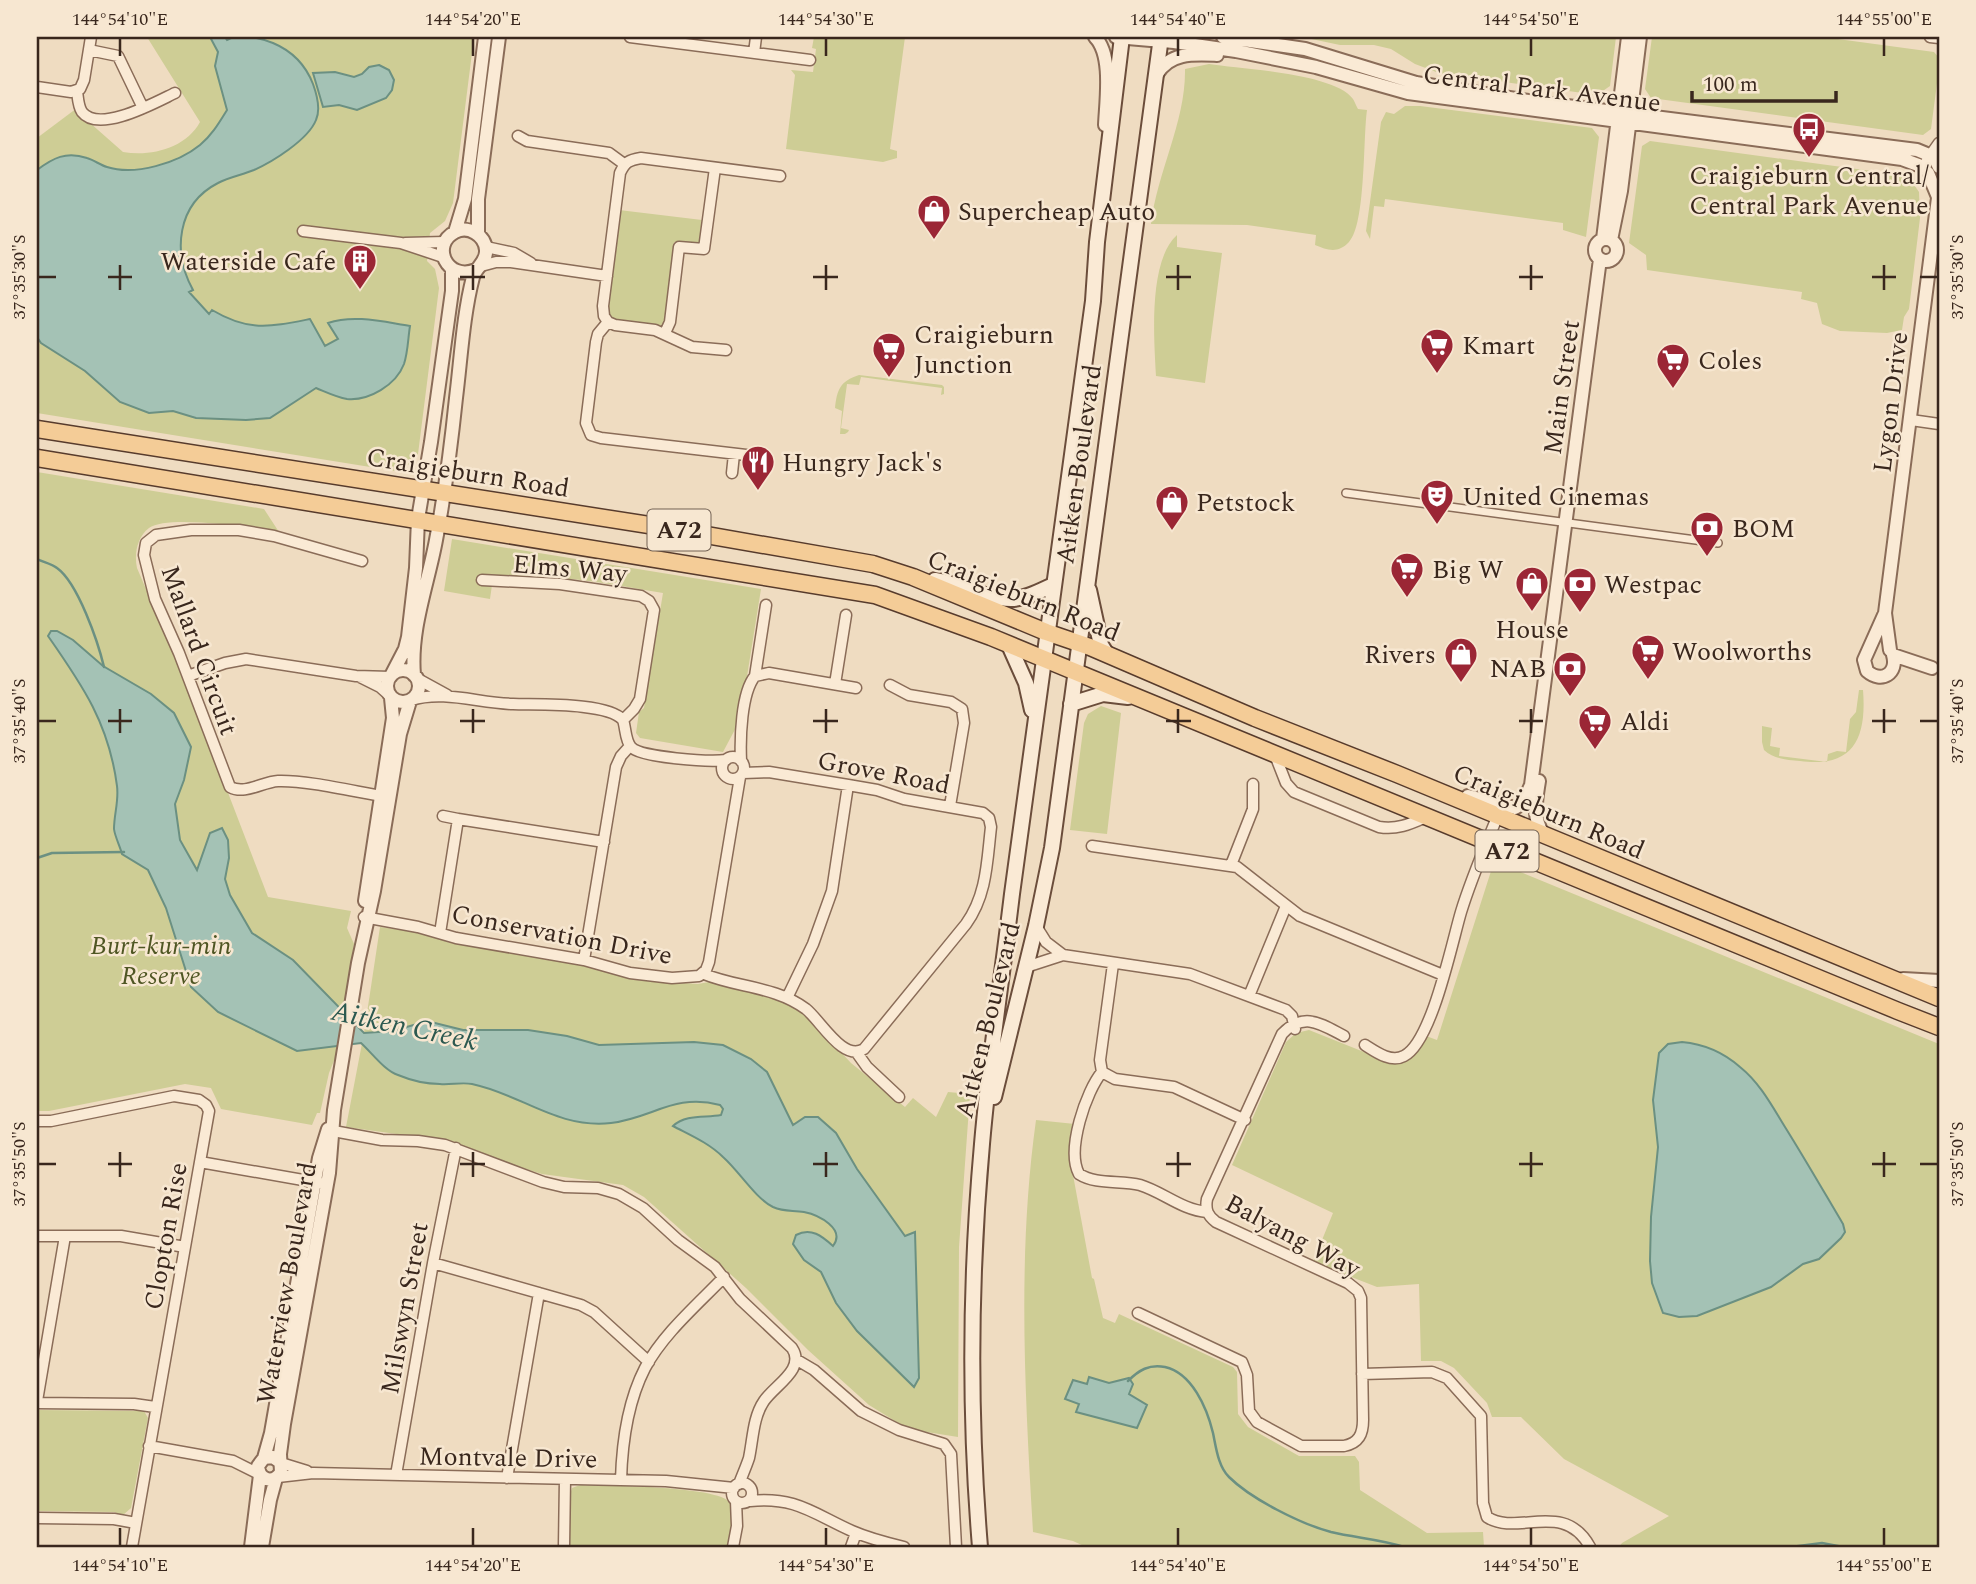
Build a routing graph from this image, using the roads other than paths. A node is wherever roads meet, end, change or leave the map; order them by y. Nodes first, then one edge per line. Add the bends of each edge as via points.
1 (91, 37) edge
2 (485, 37) edge
3 (499, 37) edge
4 (630, 37) edge
5 (756, 37) edge
6 (1095, 37) edge
7 (1116, 37) edge
8 (1122, 37) edge
9 (1223, 37) edge
10 (1628, 37) edge
11 (1640, 37) edge
12 (1930, 37) edge
13 (649, 38) edge
14 (1161, 38) edge
15 (1939, 38) edge
16 (89, 50) junction
17 (754, 53) junction
18 (810, 60) dead end
19 (1280, 61) junction
20 (1157, 74) junction
21 (37, 87) edge
22 (78, 90) junction
23 (175, 93) dead end
24 (143, 108) junction
25 (1624, 117) junction
26 (518, 136) dead end
27 (1108, 142) junction
28 (1939, 144) edge
29 (624, 164) junction
30 (1933, 164) edge
31 (715, 168) junction
32 (780, 176) dead end
33 (1939, 194) edge
34 (303, 231) dead end
35 (455, 232) junction
36 (478, 234) junction
37 (1607, 239) junction
38 (445, 242) junction
39 (401, 243) junction
40 (486, 247) junction
41 (1936, 247) edge
42 (443, 257) junction
43 (1604, 260) junction
44 (537, 267) junction
45 (478, 268) junction
46 (452, 269) junction
47 (607, 276) junction
48 (608, 322) junction
49 (665, 333) junction
50 (726, 350) dead end
51 (1911, 420) junction
52 (1939, 424) edge
53 (37, 429) edge
54 (734, 454) junction
55 (746, 456) dead end
56 (37, 458) edge
57 (732, 473) dead end
58 (423, 489) junction
59 (444, 493) junction
60 (1346, 494) dead end
61 (418, 519) junction
62 (438, 522) junction
63 (1569, 523) junction
64 (1718, 543) dead end
65 (362, 561) dead end
66 (912, 576) junction
67 (482, 580) dead end
68 (1087, 582) junction
69 (1053, 585) junction
70 (766, 605) dead end
71 (1885, 613) junction
72 (846, 615) dead end
73 (1046, 632) junction
74 (1079, 644) junction
75 (1009, 645) junction
76 (1870, 649) junction
77 (1892, 652) junction
78 (1106, 653) junction
79 (1043, 660) junction
80 (1893, 669) junction
81 (1936, 669) edge
82 (1075, 673) junction
83 (188, 676) junction
84 (356, 676) junction
85 (390, 676) junction
86 (415, 676) junction
87 (755, 676) junction
88 (835, 684) junction
89 (890, 685) dead end
90 (856, 688) dead end
91 (390, 696) junction
92 (450, 696) junction
93 (1133, 698) junction
94 (410, 701) junction
95 (1071, 704) junction
96 (623, 720) junction
97 (1034, 721) junction
98 (740, 734) junction
99 (630, 746) junction
100 (1275, 755) junction
101 (726, 766) junction
102 (742, 769) junction
103 (1398, 774) junction
104 (1254, 784) dead end
105 (848, 785) junction
106 (385, 797) junction
107 (734, 800) junction
108 (950, 806) junction
109 (443, 816) dead end
110 (1498, 816) junction
111 (1426, 817) junction
112 (458, 819) junction
113 (1543, 834) junction
114 (604, 842) junction
115 (1487, 842) junction
116 (1092, 846) dead end
117 (1231, 865) junction
118 (1286, 906) junction
119 (366, 917) junction
120 (1036, 926) junction
121 (440, 933) junction
122 (1063, 955) junction
123 (584, 960) junction
124 (1113, 964) junction
125 (1026, 967) junction
126 (704, 974) junction
127 (1443, 975) junction
128 (1882, 976) junction
129 (1939, 981) edge
130 (1249, 996) junction
131 (787, 998) junction
132 (1939, 998) edge
133 (1293, 1026) junction
134 (1939, 1027) edge
135 (857, 1053) junction
136 (1102, 1072) junction
137 (899, 1097) dead end
138 (1245, 1120) junction
139 (37, 1121) edge
140 (330, 1131) junction
141 (982, 1142) junction
142 (456, 1148) junction
143 (200, 1162) junction
144 (321, 1183) junction
145 (1207, 1208) junction
146 (37, 1236) edge
147 (65, 1236) junction
148 (185, 1247) junction
149 (433, 1263) junction
150 (724, 1277) junction
151 (539, 1293) junction
152 (297, 1316) junction
153 (1137, 1327) dead end
154 (797, 1360) junction
155 (649, 1362) junction
156 (1362, 1374) junction
157 (37, 1402) edge
158 (155, 1407) junction
159 (149, 1446) junction
160 (263, 1459) junction
161 (233, 1461) junction
162 (281, 1462) junction
163 (313, 1473) junction
164 (260, 1474) junction
165 (396, 1475) junction
166 (277, 1478) junction
167 (507, 1478) junction
168 (565, 1479) junction
169 (621, 1480) junction
170 (743, 1494) junction
171 (37, 1518) edge
172 (135, 1523) junction
173 (856, 1533) junction
174 (132, 1547) edge
175 (251, 1547) edge
176 (262, 1547) edge
177 (564, 1547) edge
178 (733, 1547) edge
179 (851, 1547) edge
180 (904, 1547) edge
181 (956, 1547) edge
182 (980, 1547) edge
183 (1590, 1547) edge

1 - 16 street
2 - 35 street via 465,199
3 - 36 street via 478,199
4 - 13 street
5 - 17 street
6 - 27 street via 1102,47 1106,71
7 - 8 street, Central Park Avenue
8 - 14 street, Central Park Avenue
8 - 27 main road, Aitken Boulevard
9 - 25 street, Central Park Avenue via 1305,49 1416,83
10 - 25 street
11 - 25 street
12 - 15 street
13 - 17 street
14 - 19 street, Central Park Avenue
14 - 20 main road, Aitken Boulevard
16 - 22 street
16 - 24 street via 118,56
17 - 18 street
19 - 20 street via 1190,55 1165,62
19 - 25 street, Central Park Avenue via 1408,93
20 - 68 main road, Aitken Boulevard
21 - 22 street
22 - 24 street via 79,107 88,117 122,118
23 - 24 street
25 - 30 street, Central Park Avenue
25 - 37 street
26 - 29 street via 609,152
27 - 69 main road, Aitken Boulevard via 1093,301
28 - 30 street
29 - 31 street via 641,158
29 - 47 street
30 - 33 street
31 - 32 street
31 - 49 street via 704,249 679,247
33 - 41 street, Lygon Drive
34 - 39 street
35 - 36 street
35 - 38 street
36 - 40 street
37 - 43 street via 1595,247 1596,256
37 - 43 street via 1617,250 1614,258
38 - 39 street
38 - 42 street
39 - 42 street
40 - 44 street via 513,253
40 - 45 street
41 - 51 street, Lygon Drive
42 - 46 street
43 - 63 street, Main Street
44 - 45 street via 496,261
44 - 47 street
45 - 46 street via 463,273
45 - 59 street via 468,299
46 - 58 street
47 - 48 street via 603,306
48 - 49 street
48 - 54 street via 596,342 586,423 591,435
49 - 50 street via 692,347
51 - 52 street
51 - 71 street, Lygon Drive
53 - 58 main road, Craigieburn Road / A72
54 - 55 street
54 - 57 street
56 - 61 main road, Craigieburn Road / A72
58 - 59 main road, Craigieburn Road / A72
58 - 61 street
59 - 62 street
59 - 66 main road, Craigieburn Road / A72 via 853,559
60 - 63 street
61 - 62 main road, Craigieburn Road / A72
61 - 85 street via 408,636
62 - 75 main road, Craigieburn Road / A72 via 853,590 902,603
62 - 86 street via 413,646
63 - 64 street
63 - 103 street, Main Street via 1531,785 1523,803 1509,808
63 - 113 street, Main Street via 1535,807
65 - 83 street, Mallard Circuit via 239,530 191,530 148,540 144,555 151,588
66 - 69 main road via 1012,599
66 - 73 main road, Craigieburn Road / A72
67 - 96 street, Elms Way via 580,586 649,601 654,610 640,699
68 - 74 main road, Aitken Boulevard
68 - 78 main road
69 - 73 main road, Aitken Boulevard
70 - 87 street
71 - 76 street, Lygon Drive
71 - 77 street, Lygon Drive
72 - 88 street
73 - 74 main road, Craigieburn Road / A72
73 - 79 main road, Aitken Boulevard
74 - 78 main road, Craigieburn Road / A72
74 - 82 main road, Aitken Boulevard
75 - 79 main road, Craigieburn Road / A72
75 - 97 main road via 1026,683
76 - 77 street via 1882,646
76 - 80 street via 1864,660 1867,671 1885,676
77 - 80 street
77 - 81 street
78 - 103 main road, Craigieburn Road / A72
79 - 82 main road, Craigieburn Road / A72
79 - 97 main road, Aitken Boulevard
80 - 81 street
82 - 93 main road, Craigieburn Road / A72
82 - 95 main road, Aitken Boulevard
83 - 84 street via 246,659
83 - 106 street, Mallard Circuit via 226,781 233,789 289,781
84 - 85 street
84 - 91 street
85 - 86 street via 400,671
85 - 91 street
86 - 92 street
86 - 94 street via 419,688
87 - 88 street via 769,673
87 - 98 street via 749,685
88 - 90 street
89 - 108 street via 962,709 964,723
91 - 94 street
91 - 106 street, Waterview Boulevard via 394,718
92 - 94 street
92 - 96 street via 564,705 613,713
93 - 95 main road via 1102,694
93 - 100 main road, Craigieburn Road / A72
94 - 106 street, Waterview Boulevard
95 - 120 main road, Aitken Boulevard via 1052,848
96 - 99 street
97 - 141 main road, Aitken Boulevard
98 - 101 street
98 - 102 street, Conservation Drive
99 - 101 street via 640,752
99 - 114 street via 616,767
100 - 111 main road, Craigieburn Road / A72
100 - 111 street via 1294,792 1380,827 1403,827
101 - 102 street
101 - 102 street, Grove Road via 733,779
101 - 107 street, Conservation Drive
102 - 105 street, Grove Road
102 - 107 street, Conservation Drive
103 - 110 main road, Craigieburn Road / A72
104 - 117 street via 1253,809
105 - 108 street, Grove Road
105 - 131 street via 832,891
106 - 119 street, Waterview Boulevard via 366,886
107 - 126 street, Conservation Drive
108 - 135 street, Grove Road via 989,818 982,893 975,912
109 - 112 street
110 - 113 main road, Craigieburn Road / A72
110 - 115 street
111 - 115 main road, Craigieburn Road / A72
112 - 114 street
112 - 121 street
113 - 128 main road, Craigieburn Road / A72
114 - 123 street
115 - 127 street
115 - 134 main road, Craigieburn Road / A72
116 - 117 street
117 - 118 street
118 - 127 street via 1300,916
118 - 130 street
119 - 121 street, Conservation Drive
119 - 140 street, Waterview Boulevard
120 - 122 street via 1046,942
120 - 125 main road, Aitken Boulevard
121 - 123 street, Conservation Drive
122 - 124 street
122 - 125 street
123 - 126 street, Conservation Drive via 650,976 692,978
124 - 130 street via 1198,975
124 - 136 street
125 - 141 main road, Aitken Boulevard
126 - 131 street
127 - 133 street via 1433,1012 1421,1033 1396,1052
128 - 129 street
128 - 132 main road, Craigieburn Road / A72
130 - 133 street via 1280,1009
131 - 135 street via 810,1013 846,1051
133 - 138 street, Balyang Way via 1276,1049
135 - 137 street
136 - 138 street via 1115,1079 1174,1087
136 - 145 street via 1091,1086 1079,1125 1077,1170 1089,1178 1141,1186 1189,1209
138 - 145 street, Balyang Way
139 - 143 street, Clopton Rise via 174,1096 191,1097 209,1111
140 - 142 street
140 - 144 street, Waterview Boulevard
141 - 182 main road, Aitken Boulevard via 973,1336
142 - 149 street, Milswyn Street
142 - 150 street via 543,1182 620,1194
143 - 144 street
143 - 148 street, Clopton Rise
144 - 152 street, Waterview Boulevard
145 - 156 street, Balyang Way via 1216,1222 1354,1287 1361,1298
146 - 147 street
147 - 148 street via 121,1236
147 - 157 street
148 - 158 street, Clopton Rise
149 - 151 street
149 - 165 street, Milswyn Street
150 - 154 street via 740,1299 792,1348
150 - 155 street
151 - 155 street via 594,1312
151 - 167 street
152 - 160 street, Waterview Boulevard
152 - 162 street, Waterview Boulevard
153 - 156 street, Balyang Way via 1140,1314 1242,1362 1251,1416 1301,1446 1344,1446 1359,1438 1363,1430
154 - 170 street via 762,1404
154 - 181 street via 879,1422 948,1447
155 - 169 street via 629,1416
156 - 183 street via 1443,1375 1481,1416 1483,1503 1488,1517 1499,1522 1559,1522 1583,1536
157 - 158 street
158 - 159 street, Clopton Rise
159 - 161 street
159 - 172 street, Clopton Rise
160 - 161 street
160 - 162 street via 273,1457
160 - 164 street via 258,1466
161 - 164 street
162 - 163 street, Montvale Drive
162 - 166 street
163 - 165 street, Montvale Drive
163 - 166 street, Montvale Drive
164 - 166 street via 268,1480
164 - 175 street
165 - 167 street, Montvale Drive
166 - 176 street
167 - 168 street, Montvale Drive
168 - 169 street, Montvale Drive
168 - 177 street
169 - 170 street, Montvale Drive via 666,1481
170 - 173 street, Montvale Drive via 809,1508
170 - 178 street
171 - 172 street
172 - 174 street, Clopton Rise
173 - 179 street
173 - 180 street, Montvale Drive

